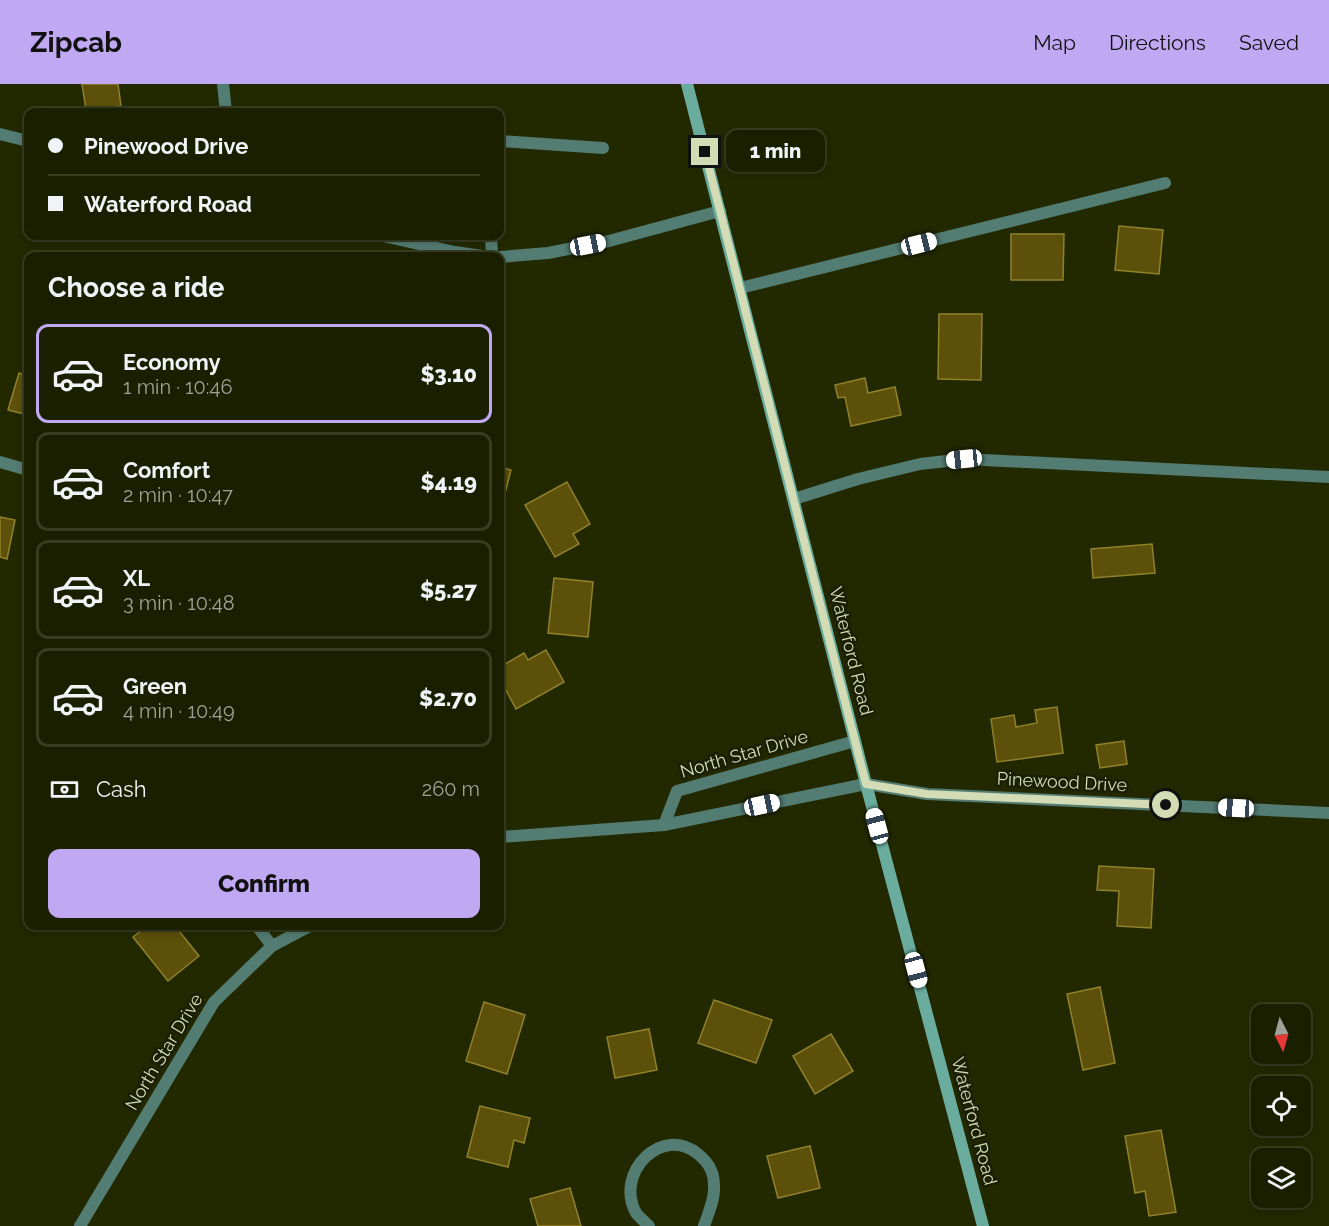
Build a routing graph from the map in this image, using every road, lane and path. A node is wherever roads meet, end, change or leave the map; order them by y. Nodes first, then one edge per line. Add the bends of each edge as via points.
1 (223, 84) edge
2 (687, 84) edge
3 (226, 108) edge
4 (0, 134) edge
5 (24, 140) edge
6 (504, 141) edge
7 (603, 148) dead end
8 (1165, 183) dead end
9 (720, 212) junction
10 (401, 240) edge
11 (455, 252) edge
12 (504, 257) edge
13 (740, 288) junction
14 (0, 462) edge
15 (24, 469) edge
16 (1329, 477) edge
17 (794, 499) junction
18 (855, 741) junction
19 (866, 784) junction
20 (1329, 813) edge
21 (664, 825) junction
22 (504, 837) edge
23 (260, 930) edge
24 (302, 930) edge
25 (272, 946) junction
26 (80, 1226) edge
27 (649, 1226) edge
28 (704, 1226) edge
29 (983, 1226) edge

1 - 3 street
2 - 9 main road, Waterford Road
4 - 5 street
6 - 7 street
8 - 13 street
9 - 12 street via 609,241
9 - 13 main road, Waterford Road
10 - 11 street
13 - 17 main road, Waterford Road
14 - 15 street
16 - 17 street via 964,459 920,464
17 - 18 main road, Waterford Road
18 - 19 main road, Waterford Road
18 - 21 street, North Star Drive via 677,791
19 - 20 street, Pinewood Drive via 927,794
19 - 21 street
19 - 29 main road, Waterford Road
21 - 22 street
23 - 25 street
24 - 25 street, North Star Drive
25 - 26 street, North Star Drive via 214,1002
27 - 28 street via 636,1213 631,1197 632,1177 646,1155 675,1145 693,1150 712,1171 715,1188

